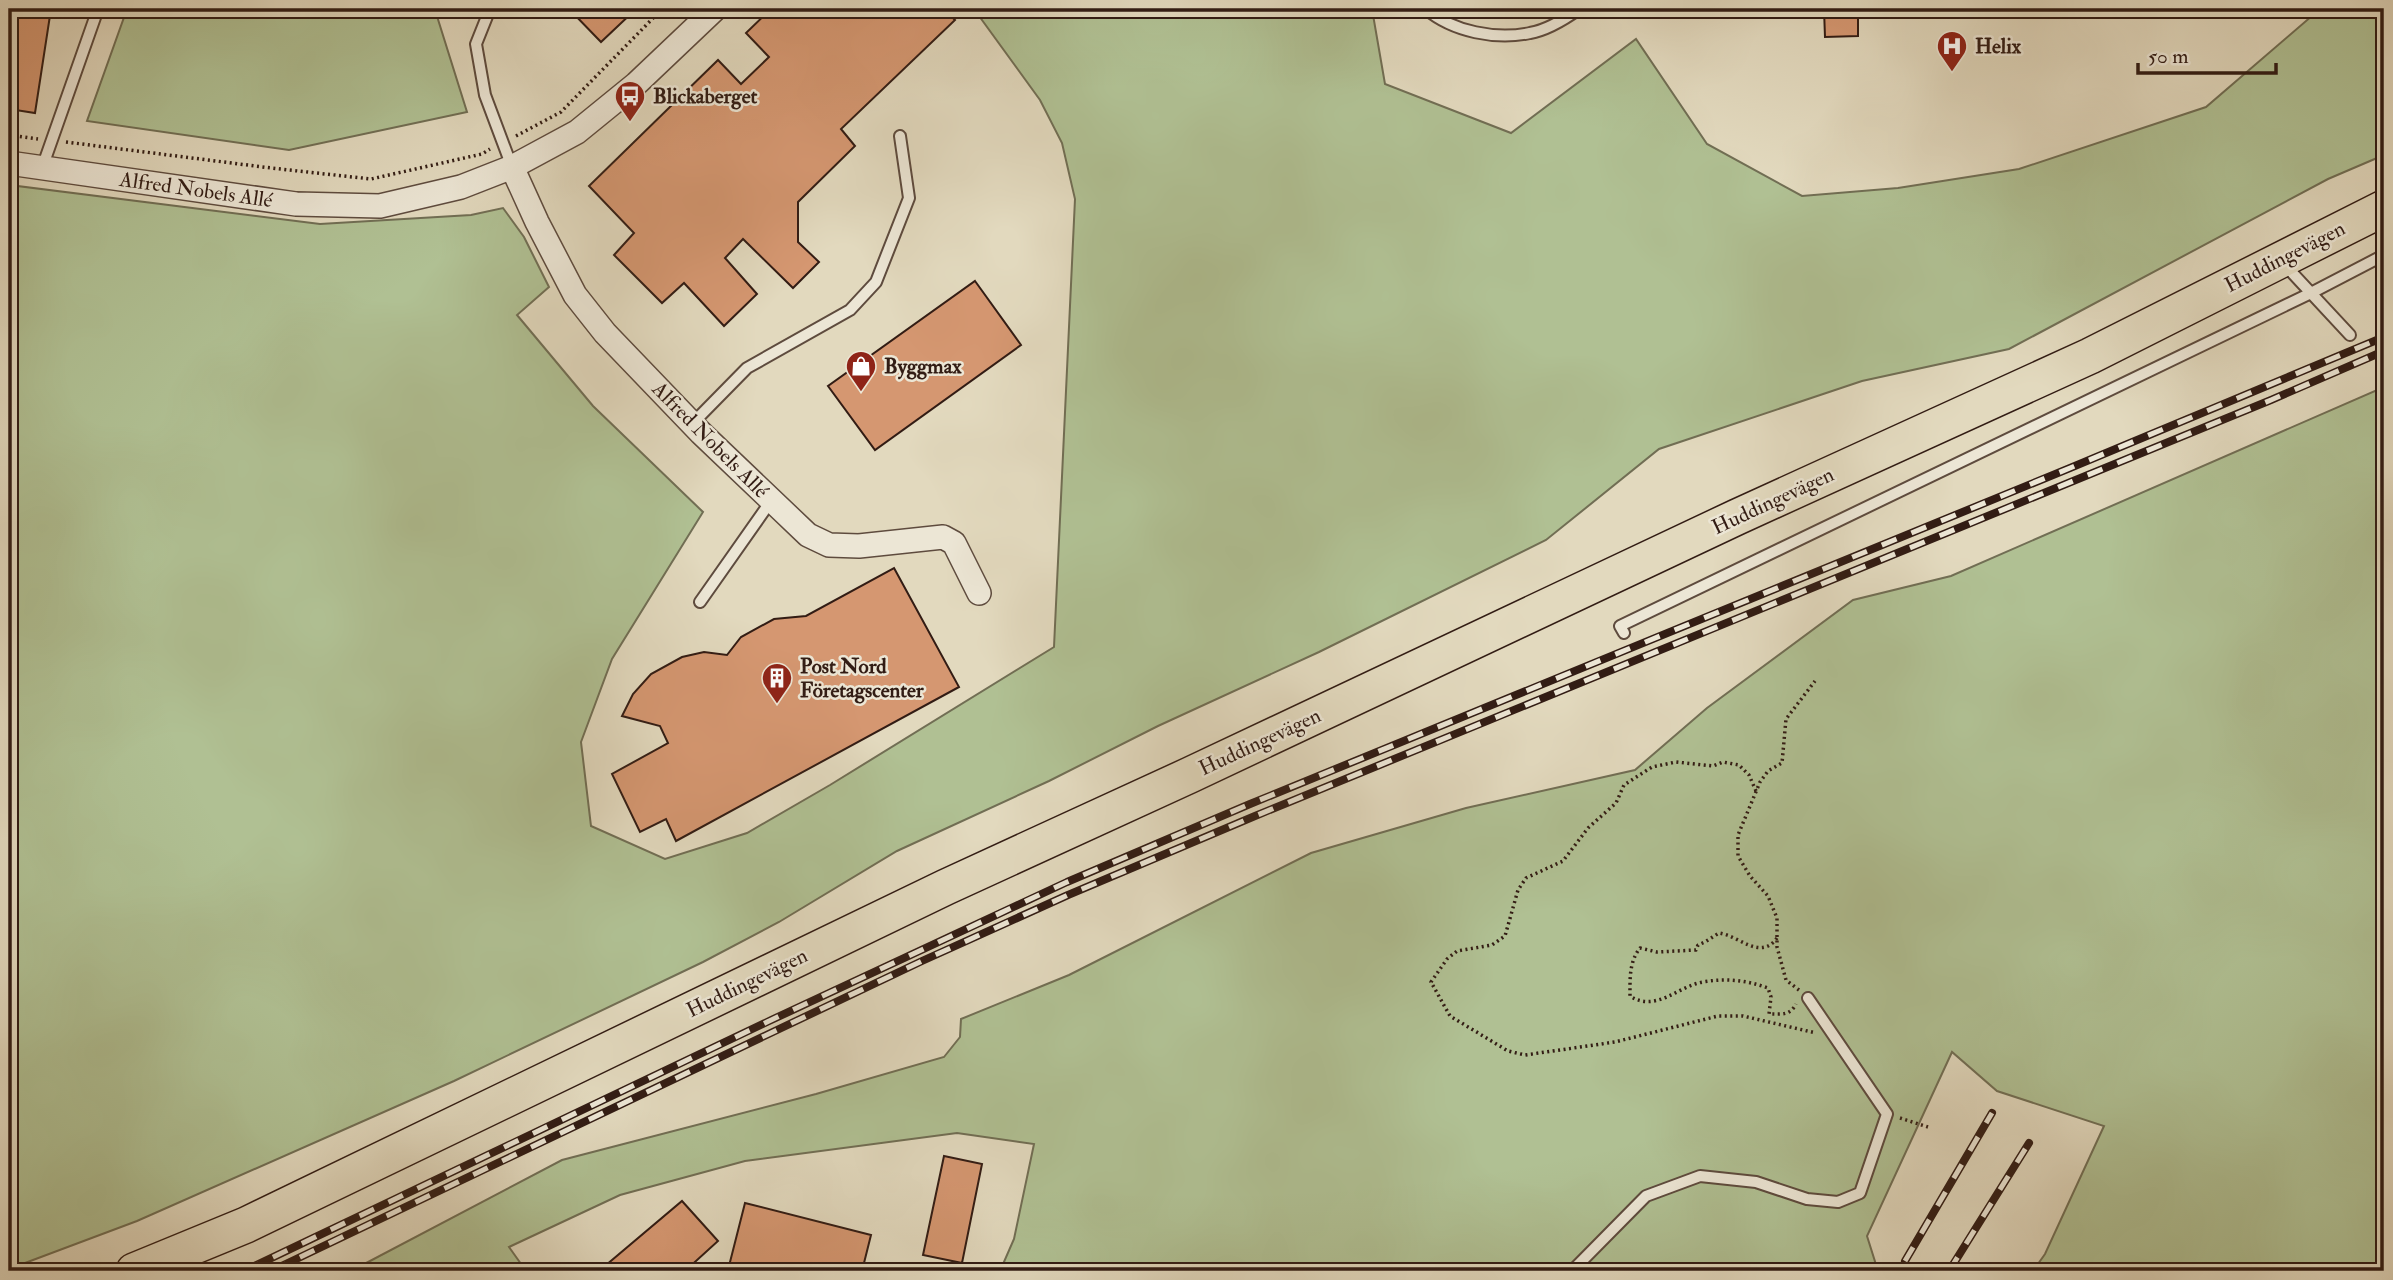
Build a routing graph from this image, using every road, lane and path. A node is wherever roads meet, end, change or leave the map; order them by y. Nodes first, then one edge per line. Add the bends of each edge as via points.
1 (98, 9) edge
2 (489, 9) edge
3 (662, 9) edge
4 (715, 9) edge
5 (1426, 9) edge
6 (1579, 9) edge
7 (9, 135) edge
8 (900, 136) dead end
9 (51, 140) junction
10 (503, 143) junction
11 (9, 163) edge
12 (512, 167) junction
13 (42, 168) junction
14 (2384, 208) edge
15 (2384, 255) edge
16 (2280, 260) junction
17 (2311, 293) junction
18 (2350, 335) dead end
19 (692, 424) junction
20 (771, 501) junction
21 (979, 593) dead end
22 (700, 602) dead end
23 (1625, 633) dead end
24 (1815, 681) dead end
25 (1756, 791) junction
26 (1777, 938) junction
27 (1805, 996) junction
28 (1835, 1037) junction
29 (1886, 1114) junction
30 (1898, 1118) joint
31 (1928, 1126) dead end
32 (134, 1271) edge
33 (1572, 1271) edge

1 - 9 lane
2 - 10 lane via 476,44 485,95
3 - 10 path via 561,112
4 - 12 street, Alfred Nobels Allé via 636,85 577,132
5 - 6 lane via 1462,30 1498,35 1531,33
7 - 9 path
8 - 19 lane via 909,198 876,282 850,310 747,368
9 - 10 path via 371,178 482,154
9 - 13 lane
10 - 12 lane
11 - 13 street, Alfred Nobels Allé
12 - 13 street, Alfred Nobels Allé via 461,187 380,206 296,204
12 - 19 street, Alfred Nobels Allé via 575,295
14 - 16 main road, Huddingevägen
15 - 17 lane
16 - 17 lane
16 - 32 main road, Huddingevägen via 2090,356 946,887 258,1220
17 - 18 lane
17 - 23 lane via 1620,625
19 - 20 street, Alfred Nobels Allé
20 - 21 street, Alfred Nobels Allé via 808,535 829,545 943,537 954,542
20 - 22 lane
24 - 25 path via 1786,719 1782,763 1768,771
25 - 26 path via 1738,835 1738,856 1768,896 1777,918
25 - 28 path via 1749,775 1731,763 1652,766 1624,785 1616,803 1588,828 1563,861 1526,878 1505,936 1492,945 1457,951 1431,982 1450,1016 1508,1051 1525,1055 1615,1042 1718,1016 1743,1016
26 - 27 path via 1786,980
26 - 27 path via 1759,949 1719,933 1698,944 1696,950 1640,948 1630,972 1630,996 1656,1002 1700,982 1744,979 1768,988 1769,1014 1785,1014
27 - 28 lane
28 - 29 lane
29 - 30 lane
29 - 33 lane via 1860,1194 1839,1202 1807,1199 1756,1182 1700,1176 1646,1196
30 - 31 path

